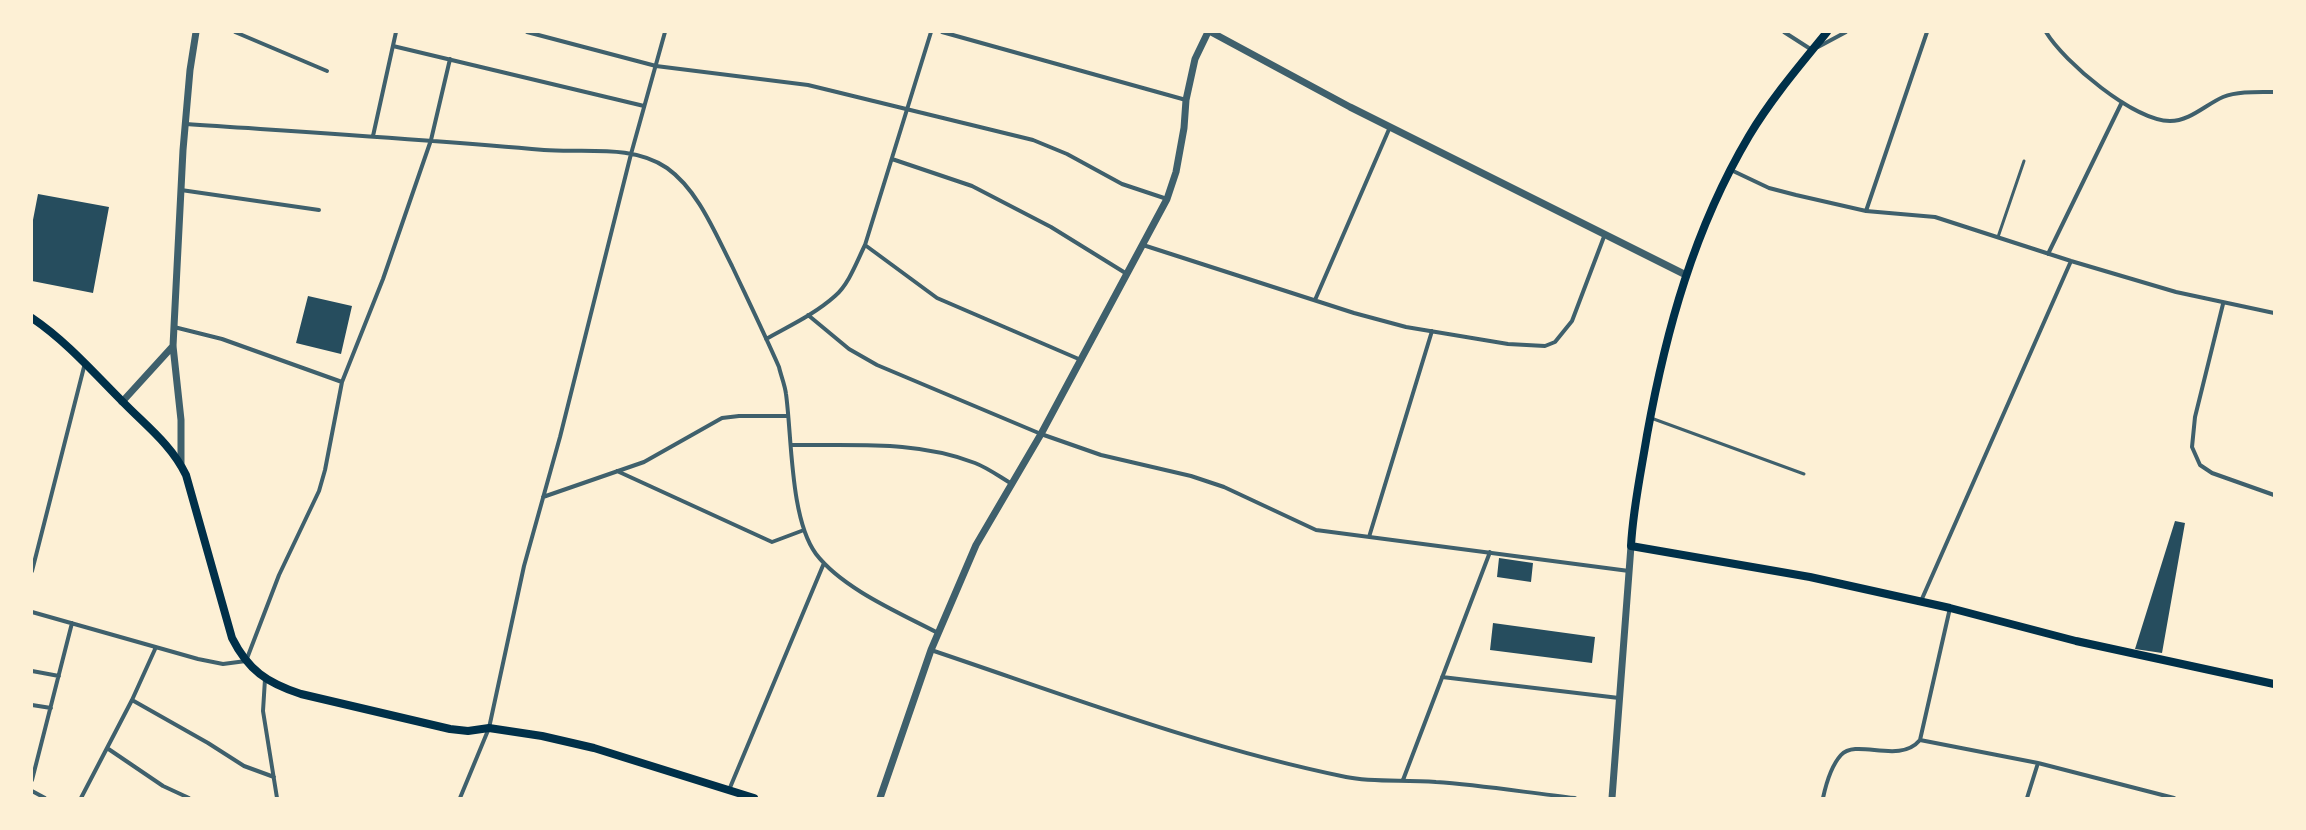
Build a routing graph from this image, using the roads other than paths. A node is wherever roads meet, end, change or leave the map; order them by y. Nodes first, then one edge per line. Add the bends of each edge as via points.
1 (196, 32) edge
2 (235, 32) edge
3 (396, 32) edge
4 (527, 32) edge
5 (665, 32) edge
6 (931, 32) edge
7 (942, 32) edge
8 (1208, 32) edge
9 (1211, 32) edge
10 (1784, 32) edge
11 (1827, 32) edge
12 (1846, 32) edge
13 (1927, 32) edge
14 (2046, 32) edge
15 (393, 46) junction
16 (1811, 51) junction
17 (450, 59) junction
18 (656, 66) junction
19 (327, 71) dead end
20 (2274, 92) edge
21 (1186, 100) junction
22 (2122, 102) junction
23 (644, 106) junction
24 (907, 109) junction
25 (186, 124) junction
26 (1390, 127) junction
27 (373, 136) junction
28 (431, 140) junction
29 (630, 154) junction
30 (892, 159) junction
31 (2024, 161) dead end
32 (1731, 170) junction
33 (181, 190) junction
34 (1167, 200) junction
35 (319, 210) dead end
36 (1866, 211) junction
37 (1605, 234) junction
38 (1998, 237) junction
39 (865, 245) junction
40 (1143, 245) junction
41 (2048, 254) junction
42 (2071, 261) junction
43 (1128, 274) junction
44 (1686, 275) junction
45 (1315, 300) junction
46 (2223, 304) junction
47 (2274, 313) edge
48 (808, 315) junction
49 (32, 318) edge
50 (174, 327) junction
51 (1432, 331) junction
52 (766, 339) junction
53 (173, 346) junction
54 (1081, 360) junction
55 (85, 363) junction
56 (342, 382) junction
57 (122, 402) junction
58 (788, 416) junction
59 (1650, 418) junction
60 (1041, 434) junction
61 (791, 445) junction
62 (181, 463) junction
63 (617, 471) junction
64 (1804, 474) dead end
65 (1012, 484) junction
66 (2274, 495) edge
67 (543, 496) junction
68 (804, 530) junction
69 (1369, 536) junction
70 (1631, 546) junction
71 (1490, 552) junction
72 (824, 563) junction
73 (32, 571) edge
74 (1629, 571) junction
75 (1920, 602) junction
76 (1950, 608) junction
77 (32, 612) edge
78 (72, 623) junction
79 (938, 633) junction
80 (156, 647) junction
81 (931, 650) junction
82 (246, 661) junction
83 (32, 671) edge
84 (59, 676) junction
85 (1442, 677) junction
86 (265, 679) junction
87 (2274, 684) edge
88 (1619, 698) junction
89 (132, 700) junction
90 (32, 705) edge
91 (50, 708) junction
92 (489, 728) junction
93 (1920, 740) junction
94 (107, 748) junction
95 (2038, 763) junction
96 (274, 777) junction
97 (32, 780) edge
98 (1403, 780) junction
99 (729, 790) junction
100 (32, 791) edge
101 (45, 798) edge
102 (81, 798) edge
103 (189, 798) edge
104 (277, 798) edge
105 (460, 798) edge
106 (754, 798) edge
107 (880, 798) edge
108 (1575, 798) edge
109 (1612, 798) edge
110 (1822, 798) edge
111 (2027, 798) edge
112 (2174, 798) edge

1 - 25 street
2 - 19 street
3 - 15 street
4 - 18 street
5 - 18 street
6 - 24 street
7 - 21 street
8 - 21 street via 1195,59
9 - 26 street
10 - 16 street
11 - 16 main road
12 - 16 street
13 - 36 street
14 - 22 street via 2062,54 2081,73
15 - 17 street
15 - 27 street
16 - 32 main road via 1750,135
17 - 23 street
17 - 28 street
18 - 23 street
18 - 24 street via 808,85
20 - 22 street via 2234,94 2185,118 2170,121 2155,118
21 - 34 street via 1176,172
22 - 41 street
23 - 29 street
24 - 30 street
24 - 34 street via 1049,146 1117,182
25 - 27 street
25 - 33 street
26 - 37 street
26 - 45 street
27 - 28 street
28 - 29 street via 571,152
28 - 56 street via 383,279
29 - 52 street via 652,160 668,169 695,198 712,226
29 - 67 street
30 - 39 street
30 - 43 street via 972,186 1051,227
31 - 38 lane
32 - 36 street via 1769,188
32 - 44 main road via 1712,208
33 - 35 street
33 - 50 street
34 - 40 street
36 - 38 street via 1935,217
37 - 44 street
37 - 51 street via 1572,321 1555,342 1545,346 1508,344
38 - 41 street
39 - 48 street via 836,295
39 - 54 street via 937,298
40 - 43 street
40 - 45 street
41 - 42 street
42 - 46 street
42 - 75 street
43 - 54 street
44 - 59 main road via 1667,337
45 - 51 street via 1406,327
46 - 47 street
46 - 66 street via 2195,417 2192,447 2200,465 2212,473
48 - 52 street
48 - 60 street via 849,349 877,365
49 - 55 main road via 50,330
50 - 53 street
50 - 56 street via 222,339
51 - 69 street
52 - 58 street via 779,367 786,392
53 - 57 street
53 - 62 street via 181,420
54 - 60 street
55 - 57 main road
55 - 73 street
56 - 82 street via 325,470 318,491 279,575
57 - 62 main road via 162,439
58 - 61 street
58 - 63 street via 722,418 670,449 644,462
59 - 64 lane
59 - 70 main road via 1633,513
60 - 65 street
60 - 69 street via 1101,455 1191,476 1224,487 1316,530
61 - 65 street via 900,446 924,449 976,463
61 - 68 street via 796,492
62 - 82 main road via 232,638
63 - 67 street
63 - 68 street via 772,542
65 - 79 street via 976,545
67 - 92 street via 524,566
68 - 72 street via 810,544
69 - 71 street
70 - 74 street
70 - 75 main road via 1810,576
71 - 74 street
71 - 85 street
72 - 79 street via 861,591
72 - 99 street
74 - 88 street
75 - 76 main road
76 - 87 main road via 2076,641
76 - 93 street
77 - 78 street
78 - 80 street
78 - 84 street
79 - 81 street
80 - 82 street via 222,664
80 - 89 street
81 - 98 street via 1237,751 1372,782
81 - 107 street
82 - 86 main road
83 - 84 street
84 - 91 street
85 - 88 street
85 - 98 street
86 - 92 main road via 281,688 301,694 450,729 468,731
86 - 96 street via 263,711
88 - 109 street
89 - 94 street
89 - 96 street via 244,766
90 - 91 street
91 - 97 street
92 - 99 main road via 542,736 594,748
92 - 105 street
93 - 95 street
93 - 110 street via 1906,750 1852,750 1841,754 1832,769
94 - 102 street
94 - 103 street via 163,786
95 - 111 street
95 - 112 street
96 - 104 street
98 - 108 street
99 - 106 main road
100 - 101 street

